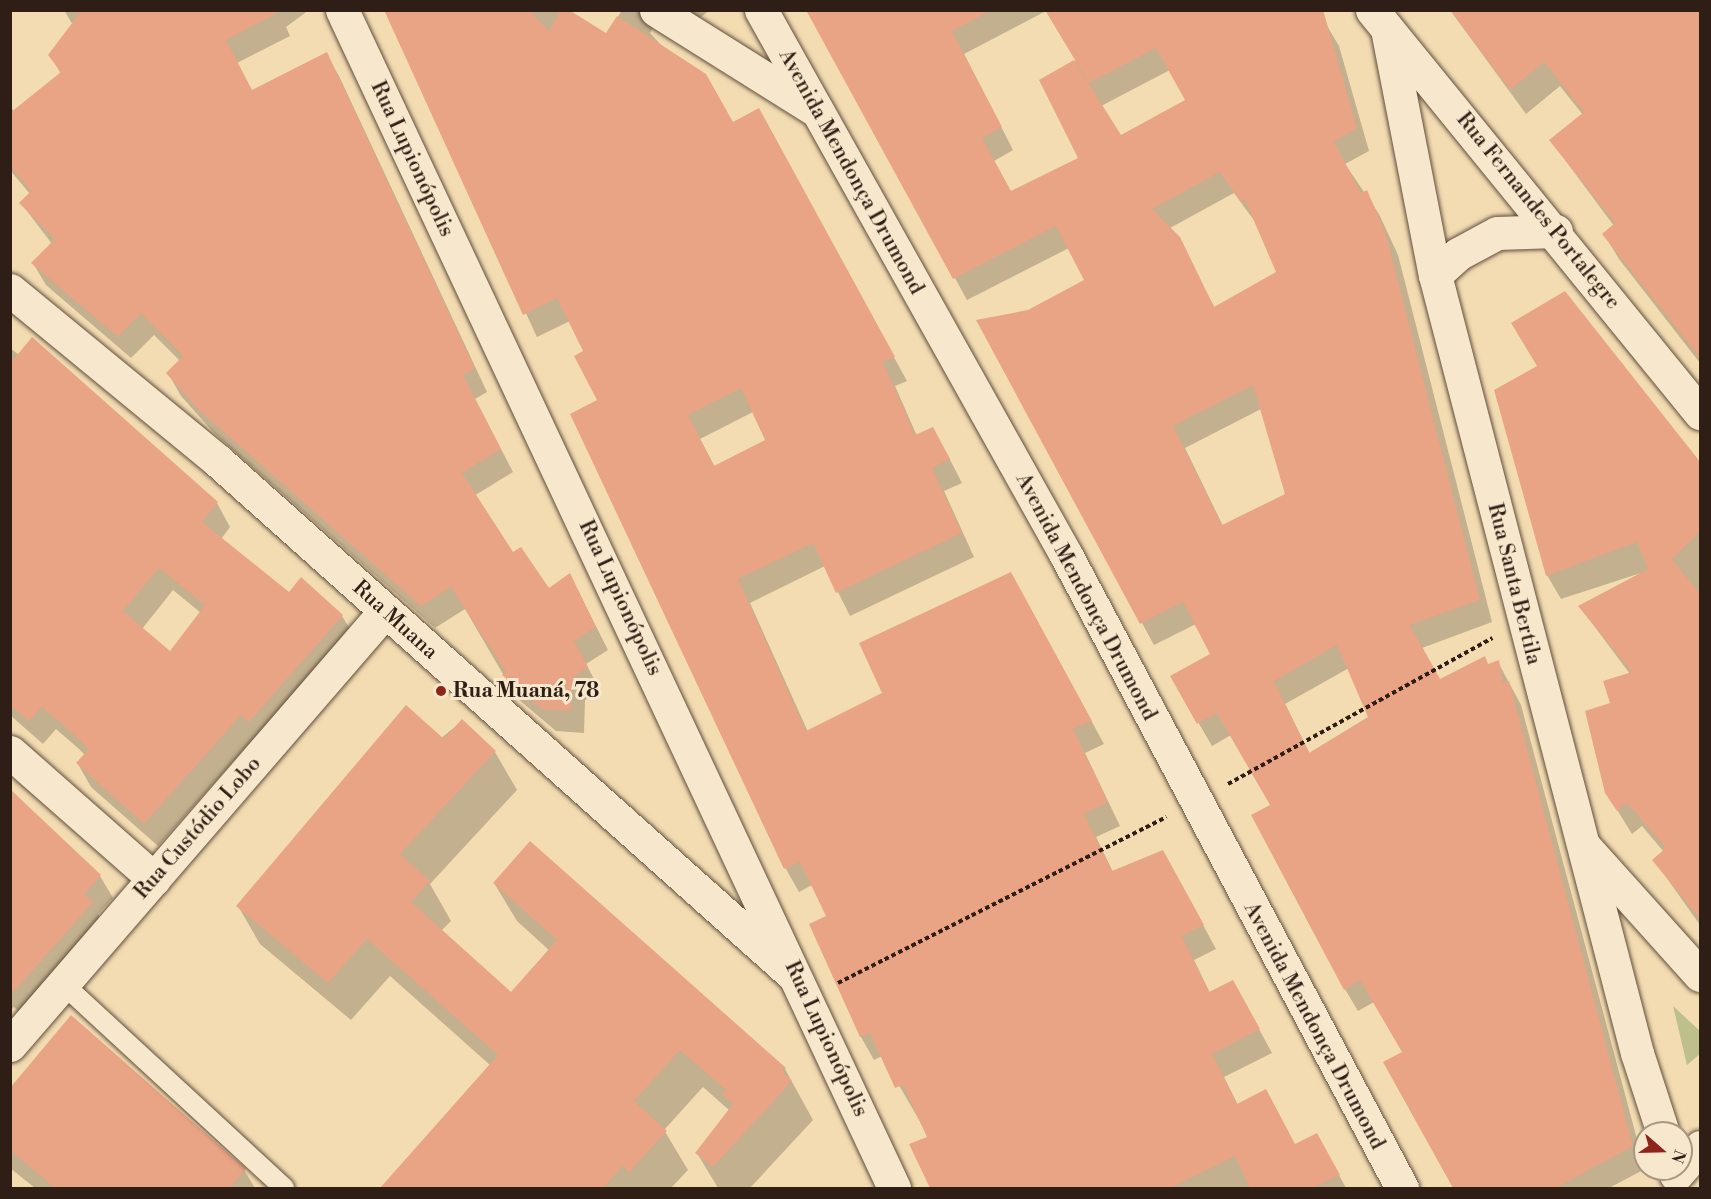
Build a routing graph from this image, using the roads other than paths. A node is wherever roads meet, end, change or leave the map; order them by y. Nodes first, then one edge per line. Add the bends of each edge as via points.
1 (342, 10) edge
2 (656, 10) edge
3 (761, 10) edge
4 (1380, 20) edge
5 (816, 111) junction
6 (1556, 231) junction
7 (1435, 275) junction
8 (10, 290) edge
9 (1701, 413) edge
10 (385, 611) junction
11 (10, 752) edge
12 (1581, 843) junction
13 (154, 879) junction
14 (1701, 975) edge
15 (800, 981) junction
16 (63, 984) junction
17 (10, 1045) edge
18 (1660, 1121) edge
19 (284, 1188) edge
20 (894, 1188) edge
21 (1402, 1188) edge

1 - 15 street, Rua Lupionópolis
2 - 5 street
3 - 5 street, Avenida Mendonça Drumond
4 - 6 street, Rua Fernandes Portalegre
4 - 7 street, Rua Santa Bertila
5 - 21 street, Avenida Mendonça Drumond via 1066,555
6 - 7 street via 1497,233 1458,254
6 - 9 street, Rua Fernandes Portalegre
7 - 12 street, Rua Santa Bertila
8 - 10 street, Rua Muana via 218,461
10 - 13 street, Rua Custódio Lobo
10 - 15 street, Rua Muana
11 - 13 street
12 - 14 street
12 - 18 street, Rua Santa Bertila
13 - 16 street, Rua Custódio Lobo
15 - 20 street, Rua Lupionópolis
16 - 17 street, Rua Custódio Lobo
16 - 19 lane

